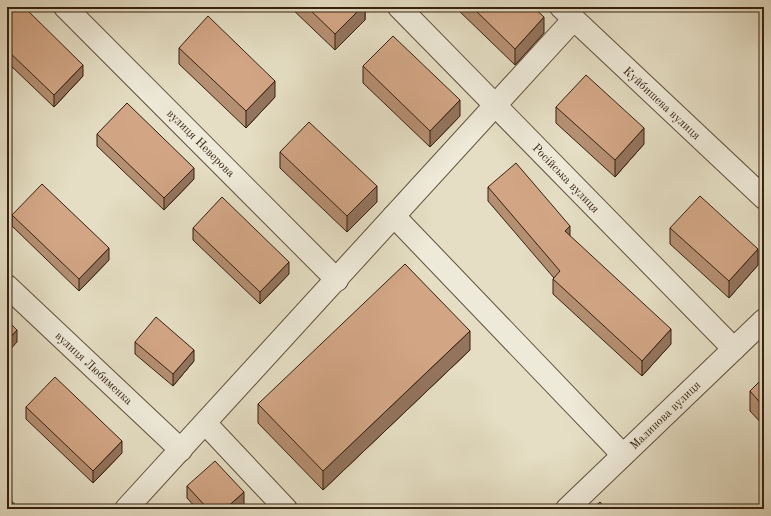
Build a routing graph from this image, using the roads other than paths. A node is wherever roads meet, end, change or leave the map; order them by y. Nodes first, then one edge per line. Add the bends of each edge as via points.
1 (65, 7) edge
2 (399, 7) edge
3 (567, 13) edge
4 (495, 106) junction
5 (764, 198) edge
6 (394, 216) junction
7 (337, 280) junction
8 (7, 286) edge
9 (764, 320) edge
10 (734, 349) junction
11 (206, 424) junction
12 (181, 450) junction
13 (623, 455) junction
14 (126, 509) edge
15 (286, 509) edge
16 (567, 509) edge

1 - 7 street, вулиця Неверова
2 - 4 street, Російська вулиця
3 - 4 street
3 - 5 street, Куйбишева вулиця
4 - 6 street
4 - 10 street, Російська вулиця
6 - 7 street
6 - 13 street
7 - 11 street
8 - 12 street, вулиця Любименка
9 - 10 street, Малинова вулиця
10 - 13 street, Малинова вулиця
11 - 12 street
11 - 15 street
12 - 14 street
13 - 16 street, Малинова вулиця

